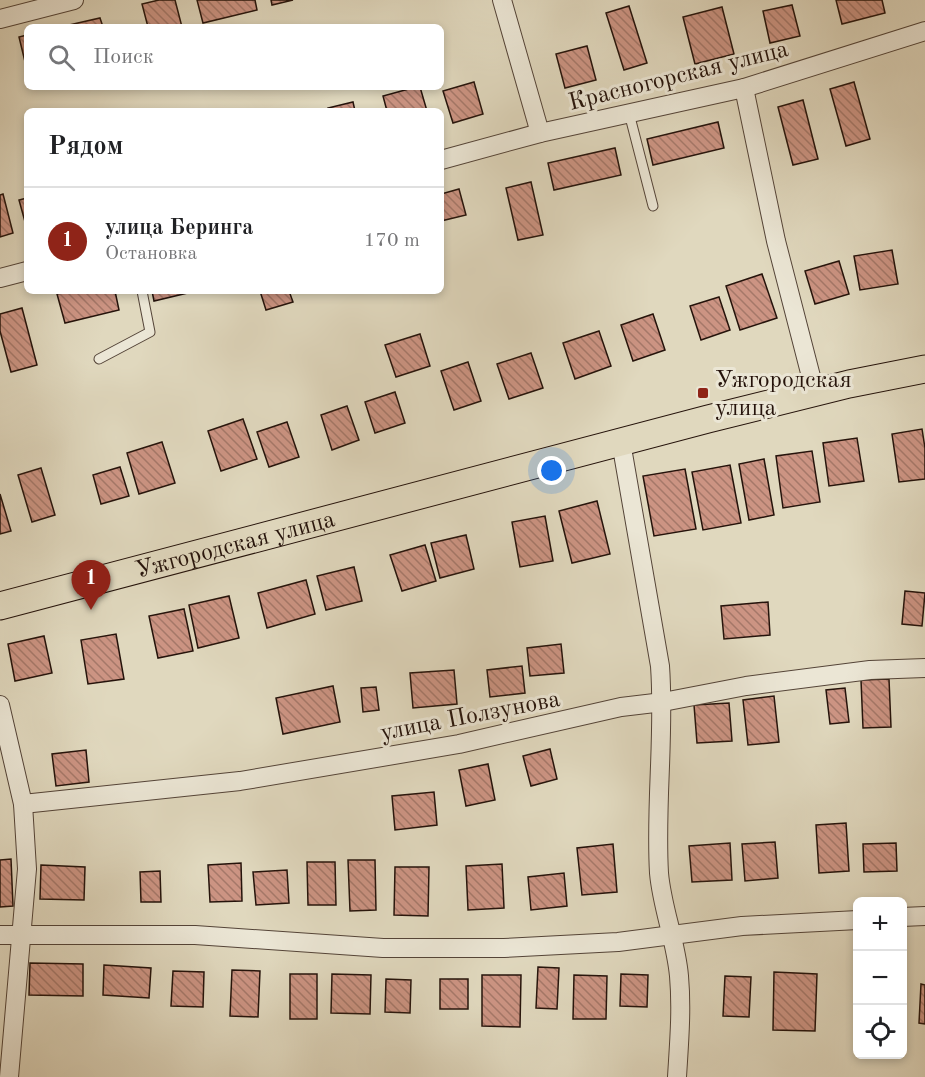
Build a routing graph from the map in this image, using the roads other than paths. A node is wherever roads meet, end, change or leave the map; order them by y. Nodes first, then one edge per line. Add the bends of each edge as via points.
1 (74, 0) edge
2 (502, 0) edge
3 (0, 19) edge
4 (925, 31) edge
5 (744, 88) junction
6 (629, 113) junction
7 (540, 133) junction
8 (444, 159) edge
9 (653, 206) dead end
10 (24, 272) edge
11 (0, 278) edge
12 (143, 294) edge
13 (99, 359) dead end
14 (925, 369) edge
15 (815, 392) junction
16 (621, 442) junction
17 (0, 606) edge
18 (925, 668) edge
19 (663, 702) junction
20 (0, 705) edge
21 (23, 804) junction
22 (925, 916) edge
23 (907, 917) edge
24 (853, 920) edge
25 (0, 935) edge
26 (21, 935) junction
27 (671, 935) junction
28 (9, 1077) edge
29 (677, 1077) edge

1 - 3 street
2 - 7 street
4 - 5 street, Красногорская улица
5 - 6 street, Красногорская улица
5 - 15 street via 776,242
6 - 7 street, Красногорская улица
6 - 9 lane
7 - 8 street, Красногорская улица
10 - 11 street
12 - 13 lane via 150,332
14 - 15 main road, Ужгородская улица
15 - 16 main road, Ужгородская улица
16 - 17 main road, Ужгородская улица
16 - 19 street
18 - 19 street, улица Ползунова via 870,670 746,686
19 - 21 street, улица Ползунова via 621,707 459,744 240,781
19 - 27 street via 659,873
20 - 21 street
21 - 26 street via 27,869
22 - 23 street
24 - 27 street via 742,926
25 - 26 street
26 - 27 street via 195,935 383,948 504,948
26 - 28 street
27 - 29 street via 679,975

